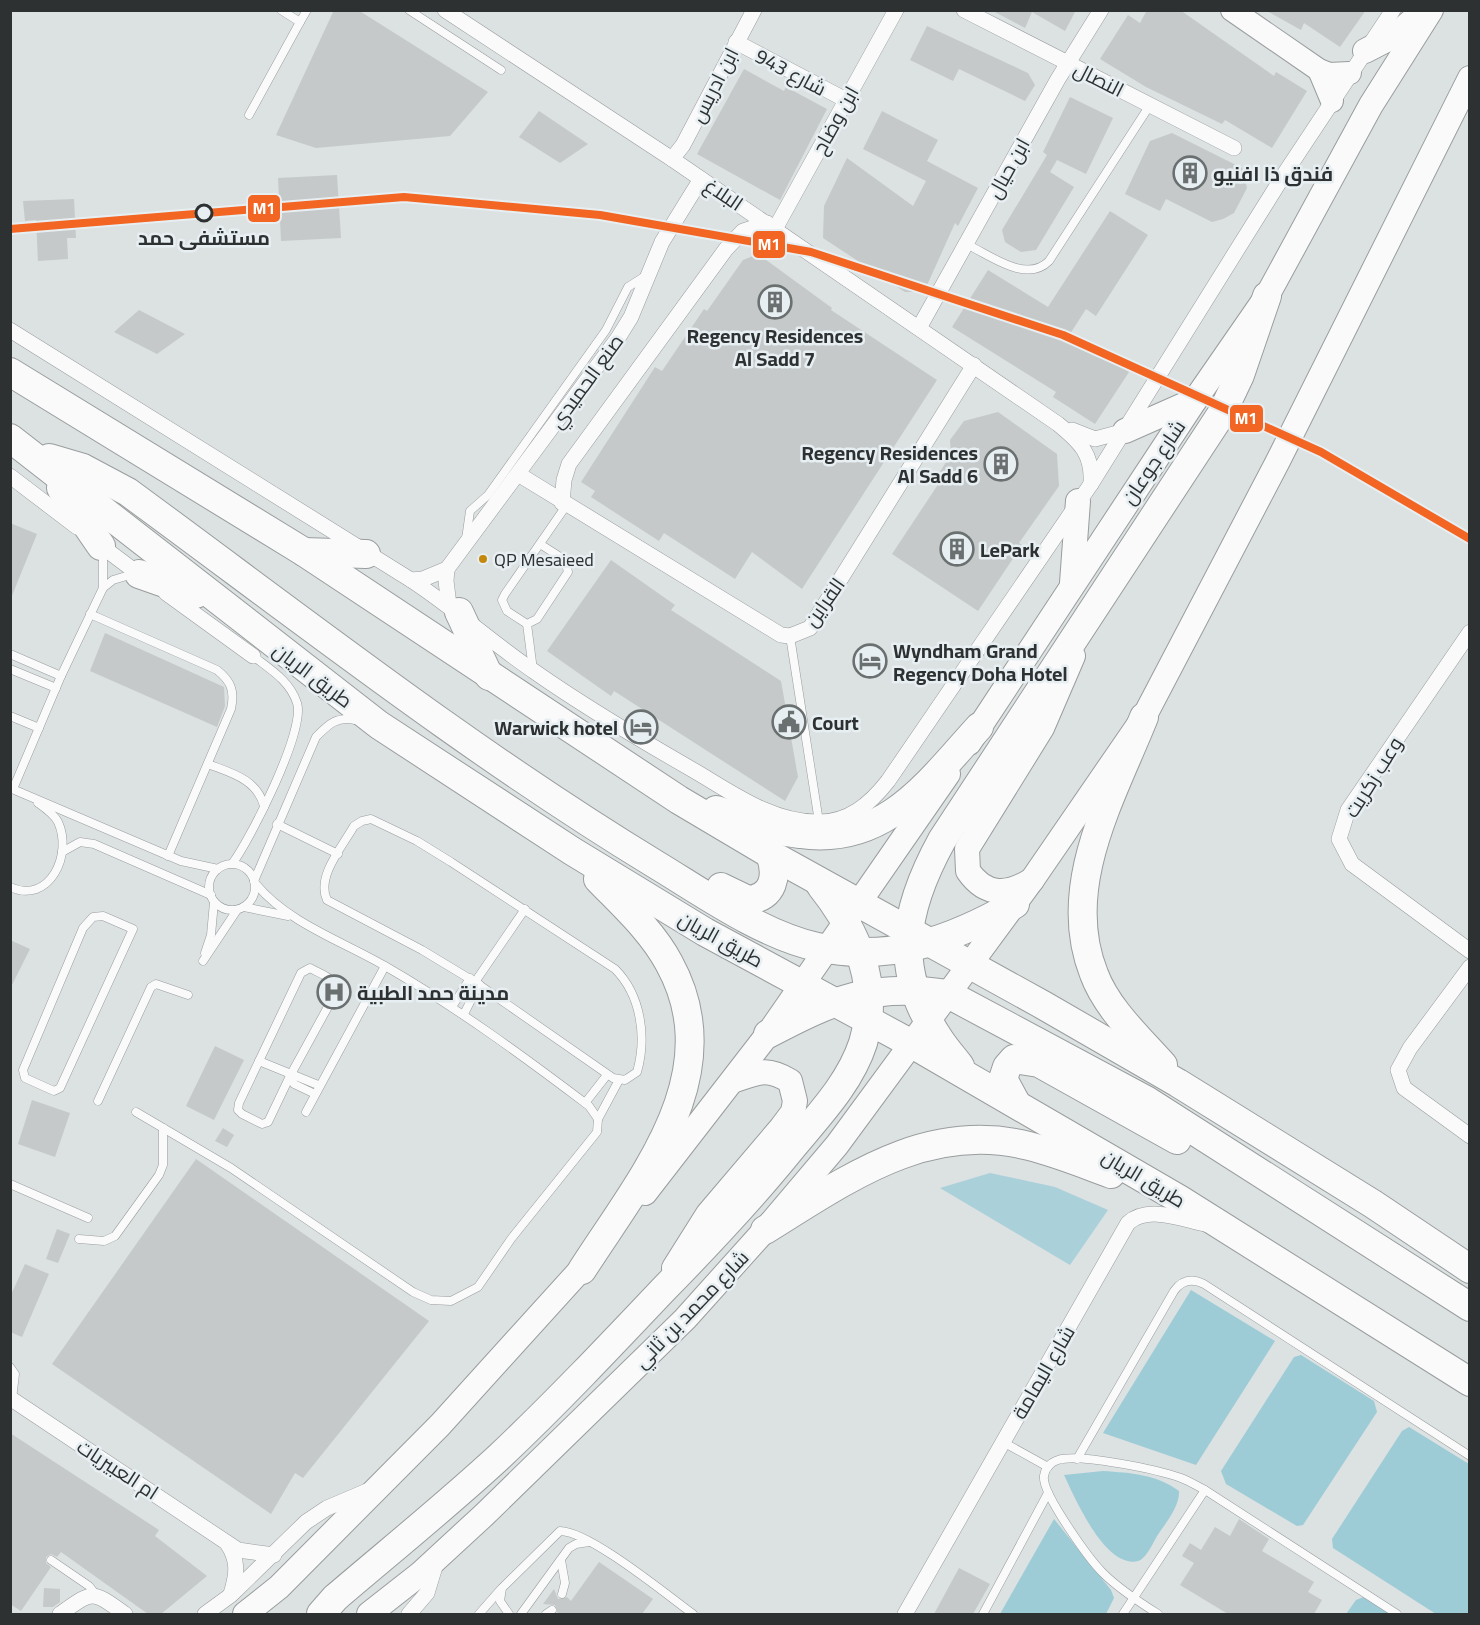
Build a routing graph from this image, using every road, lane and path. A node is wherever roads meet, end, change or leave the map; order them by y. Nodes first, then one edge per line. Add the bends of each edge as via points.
1 (281, 10) edge
2 (307, 10) edge
3 (409, 10) edge
4 (445, 10) edge
5 (753, 10) edge
6 (896, 10) edge
7 (964, 10) edge
8 (1101, 10) edge
9 (1393, 10) edge
10 (1424, 10) edge
11 (1431, 10) edge
12 (1235, 12) edge
13 (300, 22) junction
14 (736, 42) junction
15 (1365, 51) junction
16 (1068, 63) junction
17 (501, 70) dead end
18 (1319, 70) junction
19 (1350, 73) junction
20 (1470, 78) edge
21 (846, 100) junction
22 (1332, 101) junction
23 (1150, 105) junction
24 (249, 115) dead end
25 (1234, 148) dead end
26 (672, 159) junction
27 (701, 179) junction
28 (771, 226) junction
29 (966, 244) junction
30 (648, 275) junction
31 (1268, 296) junction
32 (919, 328) junction
33 (10, 330) edge
34 (974, 365) junction
35 (10, 372) edge
36 (1195, 400) junction
37 (1058, 424) junction
38 (1125, 431) junction
39 (10, 438) edge
40 (33, 454) junction
41 (518, 474) junction
42 (10, 476) edge
43 (1085, 492) junction
44 (564, 504) junction
45 (466, 544) junction
46 (540, 544) junction
47 (101, 546) junction
48 (304, 552) junction
49 (366, 554) junction
50 (447, 569) junction
51 (139, 574) junction
52 (411, 580) junction
53 (1072, 584) junction
54 (103, 588) junction
55 (454, 609) junction
56 (231, 611) junction
57 (1092, 613) junction
58 (90, 614) junction
59 (527, 624) junction
60 (1470, 632) edge
61 (790, 636) junction
62 (10, 654) edge
63 (253, 656) joint
64 (10, 669) edge
65 (533, 671) junction
66 (62, 676) junction
67 (489, 676) junction
68 (56, 688) junction
69 (10, 716) edge
70 (1144, 717) junction
71 (379, 725) junction
72 (979, 727) junction
73 (39, 728) junction
74 (490, 756) junction
75 (208, 764) junction
76 (12, 788) edge
77 (34, 800) junction
78 (679, 800) junction
79 (264, 806) junction
80 (819, 822) junction
81 (277, 824) junction
82 (572, 851) junction
83 (62, 852) junction
84 (338, 854) junction
85 (771, 854) junction
86 (168, 856) junction
87 (232, 864) junction
88 (218, 869) junction
89 (1032, 880) junction
90 (254, 882) junction
91 (10, 887) edge
92 (213, 899) junction
93 (1015, 904) junction
94 (241, 908) junction
95 (525, 909) junction
96 (853, 913) junction
97 (292, 917) junction
98 (133, 930) joint
99 (916, 941) junction
100 (828, 949) junction
101 (1470, 951) edge
102 (861, 953) junction
103 (969, 964) junction
104 (385, 966) junction
105 (1470, 967) edge
106 (475, 981) junction
107 (803, 984) junction
108 (915, 989) junction
109 (868, 992) junction
110 (948, 994) junction
111 (188, 995) dead end
112 (833, 1002) junction
113 (452, 1007) junction
114 (464, 1014) junction
115 (867, 1020) junction
116 (920, 1033) junction
117 (768, 1034) junction
118 (259, 1061) junction
119 (607, 1075) junction
120 (290, 1076) junction
121 (619, 1080) junction
122 (735, 1080) junction
123 (1178, 1083) junction
124 (318, 1085) junction
125 (315, 1094) junction
126 (98, 1101) dead end
127 (585, 1103) junction
128 (1016, 1103) junction
129 (136, 1112) dead end
130 (306, 1112) dead end
131 (598, 1119) junction
132 (163, 1128) junction
133 (1470, 1136) edge
134 (10, 1184) edge
135 (1299, 1196) junction
136 (1179, 1199) junction
137 (88, 1218) dead end
138 (765, 1230) junction
139 (1231, 1230) junction
140 (79, 1239) dead end
141 (1470, 1269) edge
142 (582, 1270) junction
143 (651, 1303) junction
144 (1470, 1307) edge
145 (1412, 1344) junction
146 (10, 1367) edge
147 (1470, 1382) edge
148 (1470, 1392) edge
149 (11, 1398) edge
150 (1003, 1442) junction
151 (1470, 1456) edge
152 (1077, 1459) junction
153 (1047, 1467) junction
154 (378, 1486) junction
155 (1205, 1490) junction
156 (1048, 1493) junction
157 (225, 1541) junction
158 (591, 1542) junction
159 (274, 1555) junction
160 (438, 1558) junction
161 (51, 1560) dead end
162 (561, 1560) junction
163 (502, 1588) junction
164 (562, 1594) dead end
165 (96, 1595) junction
166 (231, 1595) junction
167 (1134, 1599) junction
168 (60, 1614) edge
169 (125, 1614) edge
170 (205, 1614) edge
171 (245, 1614) edge
172 (321, 1614) edge
173 (369, 1614) edge
174 (409, 1614) edge
175 (479, 1614) edge
176 (509, 1614) edge
177 (521, 1614) edge
178 (693, 1614) edge
179 (905, 1614) edge
180 (984, 1614) edge
181 (1123, 1614) edge
182 (1158, 1614) edge
183 (1397, 1614) edge

1 - 13 lane
2 - 13 lane
3 - 17 lane
4 - 26 street, البلاغ
5 - 14 street, ابن ادريس
6 - 21 street, ابن وضاح
7 - 16 street, النصال
8 - 16 street, ابن حيال
9 - 15 street, شارع جوعان
10 - 15 main road via 1394,36
11 - 31 main road, شارع جوعان via 1371,105
12 - 18 street
13 - 24 lane
14 - 21 street, شارع 943
14 - 26 street, ابن ادريس
15 - 19 street, شارع جوعان
16 - 23 street, النصال
16 - 29 street, ابن حيال
18 - 19 street via 1329,74
18 - 22 street
19 - 22 street, شارع جوعان
20 - 70 main road via 1278,461
21 - 28 street, ابن وضاح
22 - 38 street, شارع جوعان
23 - 25 street, النصال
23 - 29 lane via 1042,269 1021,270
26 - 27 street, البلاغ
27 - 28 street, البلاغ
27 - 30 street, صنع الحميدي via 662,242
28 - 32 street, البلاغ
28 - 44 street via 743,231 726,249 569,464
29 - 32 street, ابن حيال
30 - 41 street, صنع الحميدي via 625,328
30 - 45 lane via 628,287 606,330 488,495 470,511
31 - 36 main road, شارع جوعان
31 - 57 highway via 1222,413
32 - 34 street, البلاغ
33 - 49 street
34 - 37 street, البلاغ
34 - 61 street, القراين via 810,628
35 - 48 highway
36 - 38 main road
36 - 53 main road, شارع جوعان
37 - 38 street, البلاغ via 1095,438
37 - 43 street, البلاغ via 1087,451 1092,471
38 - 43 street, شارع جوعان
39 - 40 highway, طريق الريان
40 - 47 highway
40 - 56 highway, طريق الريان
40 - 74 highway via 83,468 128,492
41 - 44 street, القراين
41 - 45 street, صنع الحميدي
42 - 47 street, طريق الريان
43 - 53 main road
43 - 80 street, شارع جوعان via 872,802 839,819
44 - 46 lane
44 - 61 street, القراين
45 - 50 street, صنع الحميدي
46 - 59 lane via 502,600 507,611
46 - 59 lane via 565,560 568,572 537,619
47 - 51 street, طريق الريان
47 - 54 lane
48 - 49 highway
48 - 67 highway
49 - 52 street
50 - 52 street
50 - 55 street via 446,581
51 - 54 lane via 125,575
51 - 56 highway via 191,591
51 - 63 street, طريق الريان
52 - 55 street
53 - 72 main road, شارع جوعان
54 - 58 lane
55 - 65 street
55 - 67 highway
56 - 71 highway, طريق الريان
57 - 89 main road via 1042,728 967,849 968,872 985,889 1007,892
57 - 99 highway via 942,840 916,894
58 - 66 lane
58 - 75 lane via 226,677 234,698
59 - 65 lane
60 - 101 street, وعب زكريت via 1348,810 1339,839 1352,864
61 - 80 lane
62 - 66 lane
63 - 79 lane via 288,684 298,705 295,728
64 - 68 lane
65 - 80 street via 740,798 775,814
66 - 68 lane
67 - 78 highway
68 - 73 lane
69 - 73 lane
70 - 89 main road
70 - 123 highway via 1091,850 1082,898 1084,942 1094,976 1109,1001
71 - 81 lane via 345,718 330,722 316,737
71 - 82 highway, طريق الريان
72 - 78 highway via 894,814 843,836 797,834
72 - 96 main road, شارع جوعان
73 - 76 lane
74 - 85 highway via 614,820 741,898 757,899 770,889 775,875
74 - 100 highway via 705,894 796,941
75 - 79 lane via 252,784
75 - 86 lane
76 - 77 lane
77 - 83 lane via 57,820
77 - 86 lane
78 - 85 highway
79 - 87 lane via 249,840
81 - 84 lane
81 - 90 lane
82 - 107 highway, طريق الريان via 688,922
82 - 142 highway via 652,937 670,963 689,1019 691,1046 686,1087 673,1123
83 - 91 lane via 55,872 43,887 28,892
83 - 92 lane via 80,842 94,844
84 - 95 lane via 354,826 371,819 417,841
84 - 106 lane via 324,880 322,891 327,900
85 - 96 highway via 815,879
86 - 88 lane
87 - 88 lane
87 - 90 lane via 246,869
88 - 92 lane via 210,881
89 - 93 main road
90 - 94 lane via 253,897
90 - 97 lane via 270,901
92 - 94 lane via 229,910
92 - 94 lane via 211,935 203,961
93 - 99 highway via 984,922
93 - 103 main road
94 - 97 lane
95 - 106 lane
95 - 121 lane via 615,969 632,989 642,1042 640,1061 633,1076
96 - 99 highway
96 - 100 main road
96 - 102 highway
97 - 104 lane
98 - 98 lane via 103,916 86,923 23,1070 25,1078 54,1091 60,1088
99 - 102 highway
99 - 103 highway
99 - 108 highway
100 - 102 highway
100 - 107 main road
102 - 109 highway
103 - 110 main road, شارع محمد بن ثاني
103 - 123 highway
104 - 113 lane
104 - 124 lane
105 - 133 street via 1398,1070 1404,1088
106 - 113 lane
106 - 114 lane
106 - 119 lane
107 - 112 highway, طريق الريان
107 - 117 main road
108 - 109 highway
108 - 110 highway
108 - 116 highway
109 - 112 highway
109 - 115 highway
110 - 116 main road, شارع محمد بن ثاني
110 - 135 highway via 1146,1101
111 - 126 lane via 156,984 151,987
112 - 115 highway, طريق الريان
112 - 117 highway
113 - 114 lane
114 - 127 lane
115 - 116 highway, طريق الريان
115 - 143 highway via 857,1059 844,1083 752,1197
116 - 128 highway, طريق الريان via 966,1075
116 - 138 main road, شارع محمد بن ثاني via 837,1145
117 - 122 main road
118 - 120 lane
118 - 120 lane via 238,1106 251,1119 262,1124 268,1122
118 - 120 lane via 301,973 310,969 332,980 336,990
119 - 121 lane
119 - 127 lane
120 - 124 lane via 299,1075
120 - 125 lane via 294,1084
121 - 131 lane
122 - 142 main road
122 - 143 main road via 763,1070 778,1074 790,1081 795,1101 793,1112 708,1214
123 - 141 highway
124 - 125 lane
125 - 130 lane
127 - 131 lane
128 - 135 highway via 1003,1079 1007,1067 1014,1059 1039,1063 1176,1139
128 - 136 highway, طريق الريان
129 - 132 lane
131 - 132 lane via 593,1138 516,1232 478,1287 461,1298 441,1302 412,1292 231,1168
132 - 140 lane via 159,1175 115,1236 104,1241
134 - 137 lane
135 - 144 highway
136 - 138 highway via 1027,1145 968,1141 904,1152 866,1167
136 - 139 highway, طريق الريان
138 - 160 main road, شارع محمد بن ثاني via 684,1319
139 - 145 highway, طريق الريان
139 - 150 street, شارع اليمامة via 1150,1214 1128,1223
142 - 154 main road via 476,1387
143 - 172 highway via 499,1457
145 - 147 highway, طريق الريان
145 - 148 highway
146 - 149 lane via 15,1379
149 - 157 street, ام العبيريات
150 - 153 lane
150 - 179 street, شارع اليمامة
151 - 152 lane via 1204,1284 1190,1281 1174,1291
152 - 153 lane via 1057,1460
152 - 155 lane via 1150,1469 1182,1478
153 - 156 lane via 1044,1480
154 - 159 street via 316,1515
154 - 171 main road via 279,1587
155 - 167 lane
155 - 183 lane
156 - 167 lane via 1091,1560
156 - 180 lane
157 - 159 street, ام العبيريات via 238,1550
157 - 166 street via 236,1556 237,1575
158 - 162 lane via 576,1544
158 - 163 lane via 560,1531
158 - 178 lane
159 - 166 street
160 - 173 main road, شارع محمد بن ثاني
160 - 174 street via 427,1593
161 - 165 lane
162 - 164 lane via 565,1583
162 - 177 lane
163 - 175 lane
163 - 176 lane via 501,1605
165 - 168 street via 84,1597
165 - 169 street
166 - 170 street
167 - 181 lane
167 - 182 lane

